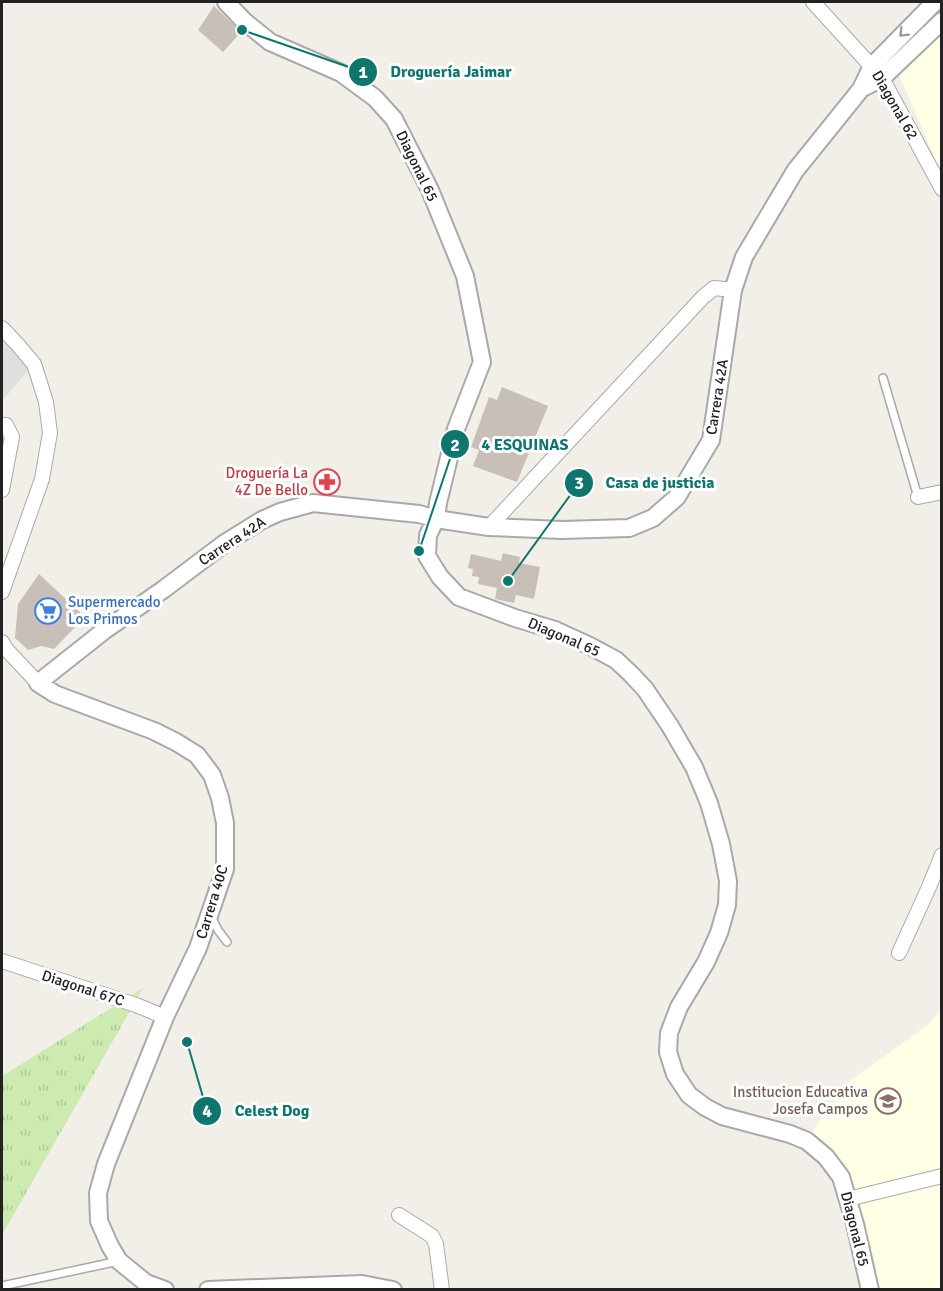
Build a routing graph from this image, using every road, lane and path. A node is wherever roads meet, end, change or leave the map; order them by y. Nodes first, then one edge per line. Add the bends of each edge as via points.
1 (226, 2) edge
2 (813, 2) edge
3 (935, 2) edge
4 (942, 21) edge
5 (877, 72) junction
6 (942, 189) edge
7 (733, 290) junction
8 (2, 328) edge
9 (883, 378) dead end
10 (2, 425) edge
11 (2, 490) edge
12 (942, 492) edge
13 (918, 497) joint
14 (436, 519) junction
15 (489, 527) junction
16 (2, 592) edge
17 (2, 642) edge
18 (38, 683) junction
19 (942, 855) edge
20 (210, 914) junction
21 (227, 942) dead end
22 (899, 953) dead end
23 (2, 961) edge
24 (165, 1017) junction
25 (942, 1176) edge
26 (848, 1199) junction
27 (399, 1215) dead end
28 (119, 1261) junction
29 (2, 1286) edge
30 (165, 1290) edge
31 (208, 1290) edge
32 (393, 1290) edge
33 (442, 1290) edge
34 (870, 1290) edge

1 - 14 street, Diagonal 65 via 270,42 341,73 375,98 394,119 430,190 465,276 482,362 456,429
2 - 5 street, Diagonal 62
3 -> 5 street
4 - 5 street
5 - 6 street, Diagonal 62
5 - 7 street, Carrera 42A via 795,171 744,256
7 - 15 street via 714,288 703,297
7 - 15 street, Carrera 42A via 711,440 677,497 653,518 629,528
8 - 16 street via 33,364 46,402 50,433 42,479
9 - 13 lane
10 - 11 street via 6,425 12,437
12 - 13 street
14 - 15 street, Carrera 42A
14 - 18 street, Carrera 42A via 313,503 280,512 225,543
14 - 26 street, Diagonal 65 via 428,535 427,556 440,578 459,597 555,630 616,660 645,689 670,726 709,803 728,881 727,905 719,933 679,1007 669,1034 668,1052 675,1074 689,1095 722,1116 807,1141 841,1177
17 - 18 street, Carrera 40C
18 - 20 street, Carrera 40C via 55,694 176,742 197,755 212,775 225,823 225,868
19 - 22 street
20 - 21 lane
20 - 24 street, Carrera 40C
23 - 24 street, Diagonal 67C
24 - 28 street, Carrera 40C via 98,1193 99,1221
25 - 26 street
26 - 34 street, Diagonal 65
27 - 33 street via 432,1236
28 - 29 lane
28 - 30 street via 146,1283
31 - 32 street via 362,1284

